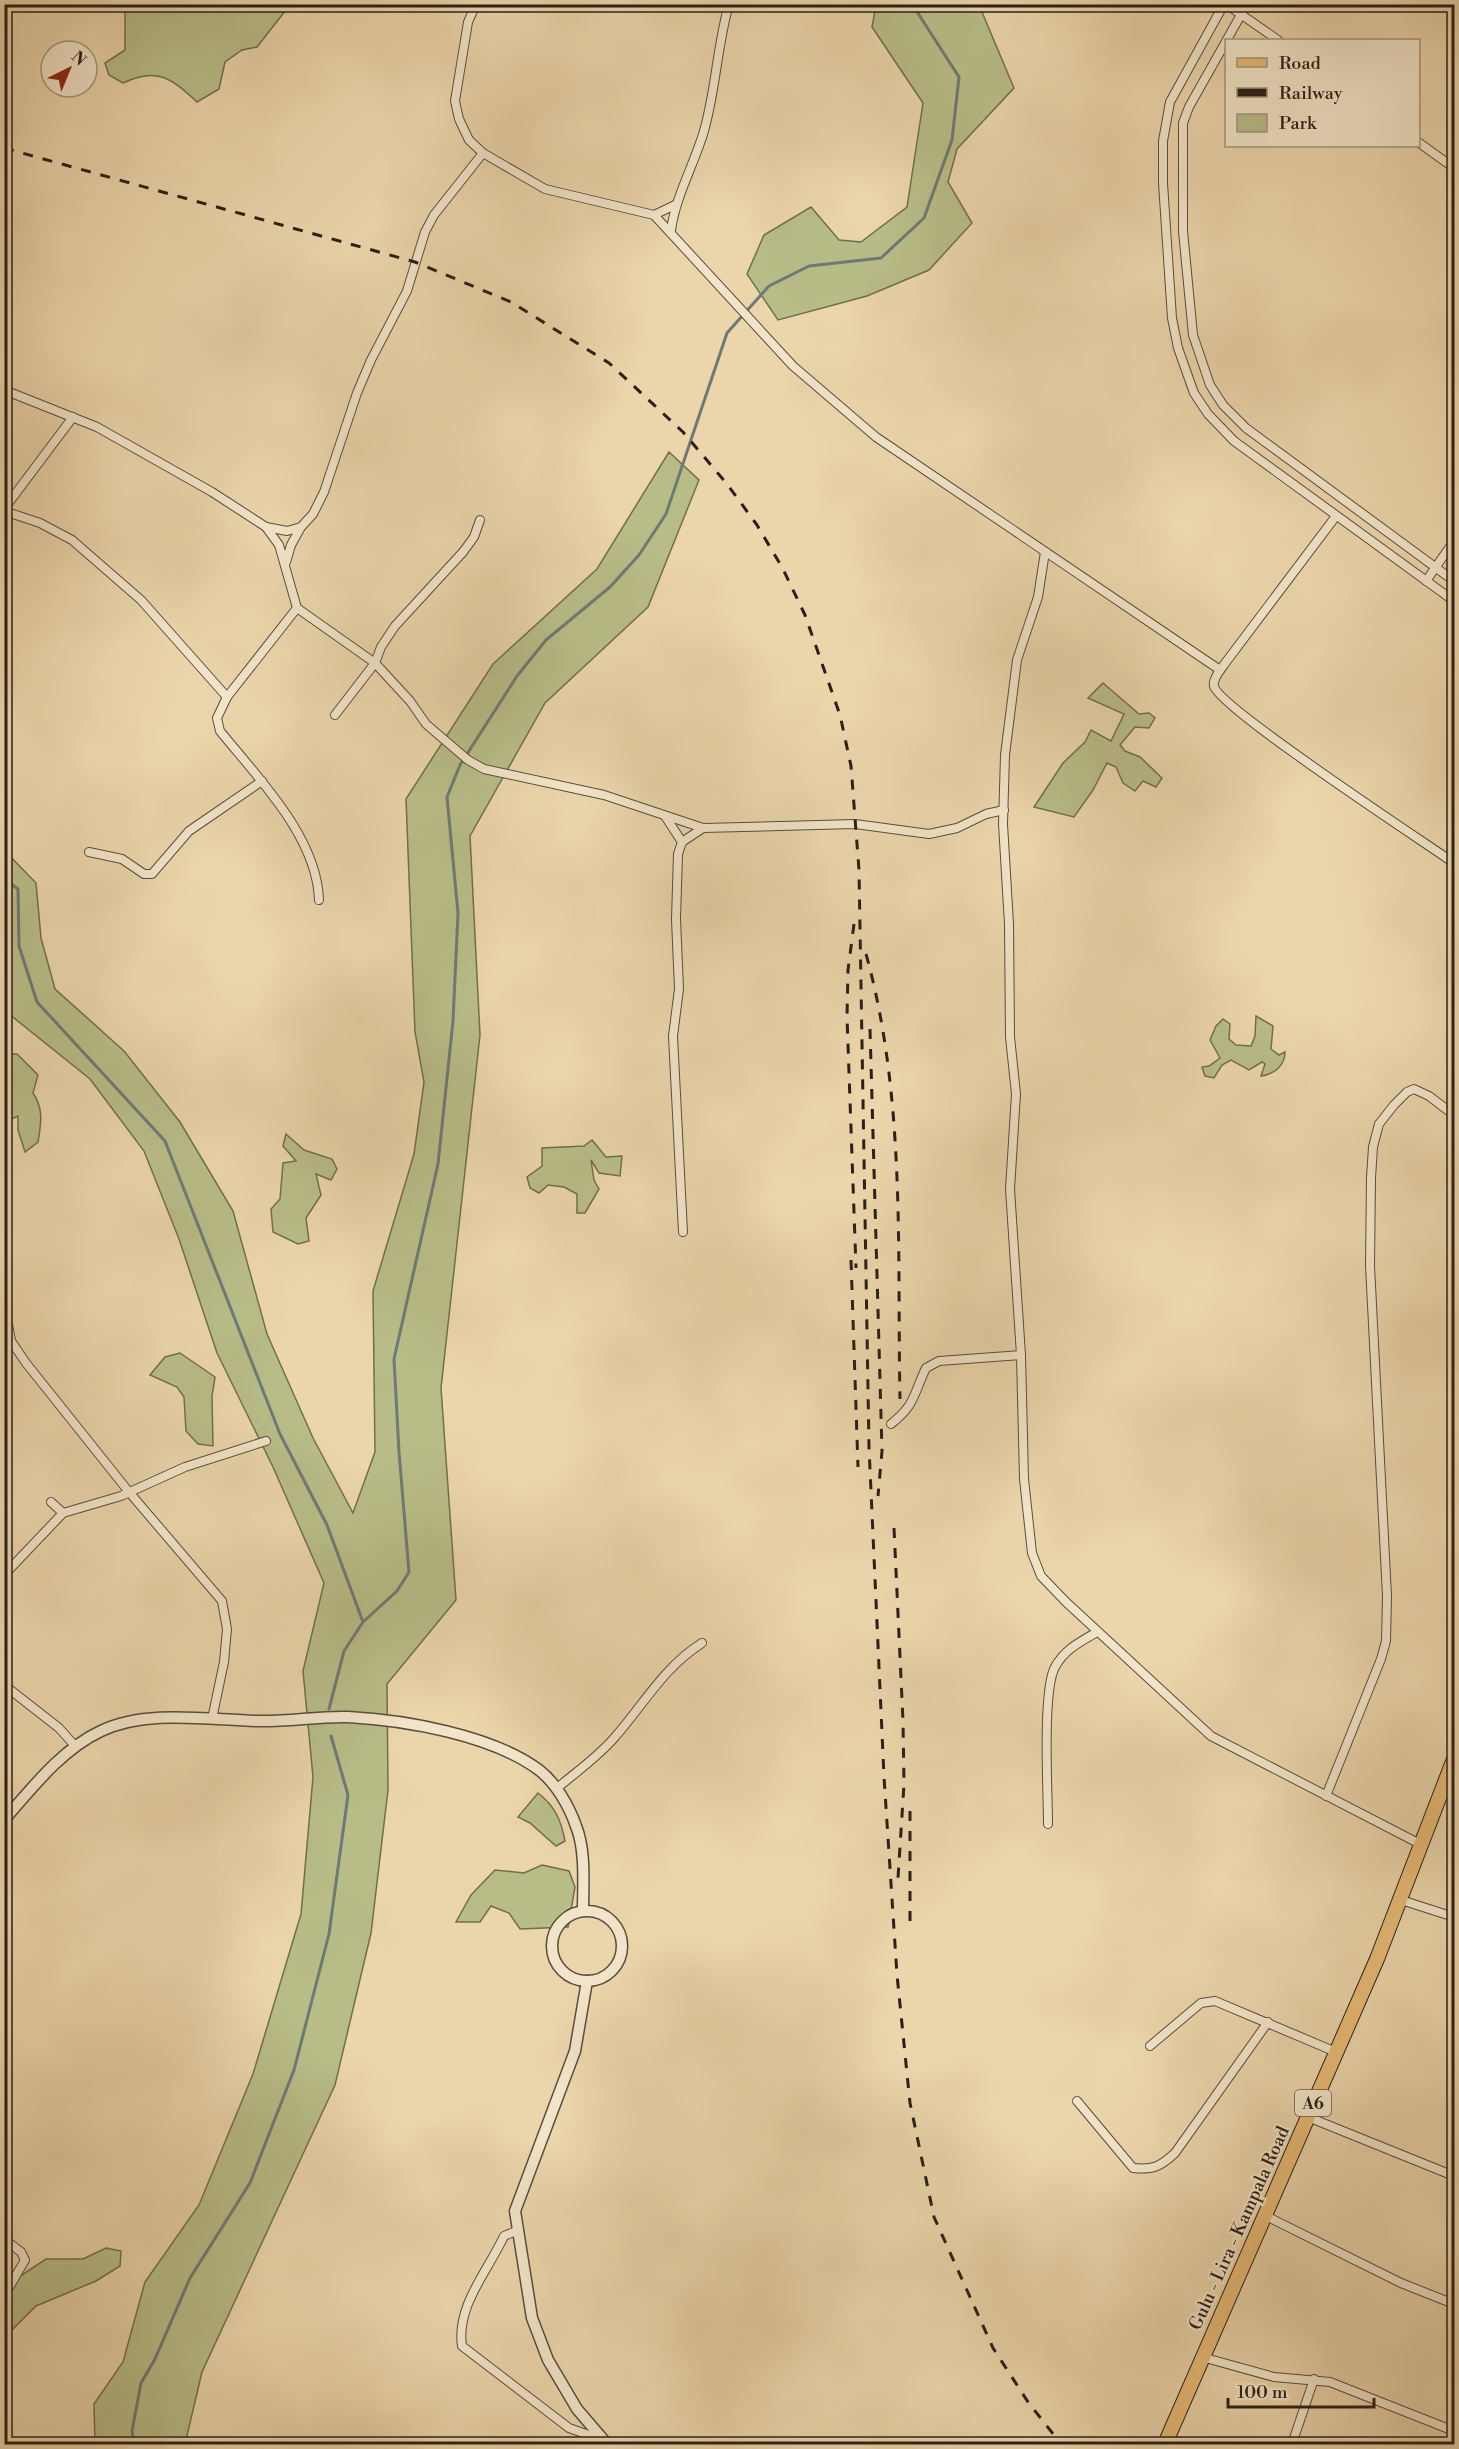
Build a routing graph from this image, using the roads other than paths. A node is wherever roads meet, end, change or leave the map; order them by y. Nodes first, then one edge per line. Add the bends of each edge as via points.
1 (476, 4) edge
2 (729, 4) edge
3 (1225, 4) edge
4 (1246, 4) edge
5 (1240, 15) junction
6 (1227, 39) edge
7 (1276, 39) edge
8 (1225, 43) edge
9 (1420, 143) edge
10 (483, 153) junction
11 (1455, 168) edge
12 (675, 205) junction
13 (654, 215) junction
14 (671, 230) junction
15 (4, 390) edge
16 (73, 417) junction
17 (4, 510) edge
18 (1336, 516) junction
19 (480, 520) dead end
20 (266, 527) junction
21 (301, 527) junction
22 (1455, 541) edge
23 (1045, 552) junction
24 (285, 565) junction
25 (1434, 567) junction
26 (1426, 581) junction
27 (1455, 581) edge
28 (1455, 601) edge
29 (297, 608) junction
30 (375, 663) junction
31 (1220, 670) junction
32 (227, 697) junction
33 (334, 716) dead end
34 (262, 781) junction
35 (1004, 810) junction
36 (665, 816) junction
37 (703, 828) junction
38 (682, 842) junction
39 (89, 852) dead end
40 (1455, 863) edge
41 (319, 900) dead end
42 (1455, 1115) edge
43 (683, 1232) dead end
44 (5, 1304) edge
45 (1022, 1355) junction
46 (891, 1424) dead end
47 (266, 1441) dead end
48 (129, 1492) junction
49 (51, 1502) dead end
50 (63, 1514) junction
51 (4, 1575) edge
52 (1097, 1632) junction
53 (702, 1643) dead end
54 (4, 1685) edge
55 (212, 1719) junction
56 (76, 1747) junction
57 (1455, 1759) edge
58 (1450, 1782) edge
59 (556, 1788) junction
60 (1326, 1796) junction
61 (4, 1820) edge
62 (1048, 1824) dead end
63 (1422, 1845) junction
64 (1401, 1900) junction
65 (582, 1911) junction
66 (1455, 1917) edge
67 (587, 1981) junction
68 (1268, 2022) junction
69 (1150, 2046) dead end
70 (1336, 2052) junction
71 (1077, 2101) dead end
72 (1308, 2116) junction
73 (1455, 2176) edge
74 (1264, 2215) junction
75 (516, 2231) junction
76 (4, 2239) edge
77 (4, 2296) edge
78 (1455, 2304) edge
79 (1202, 2358) junction
80 (1314, 2379) junction
81 (1455, 2431) edge
82 (605, 2443) edge
83 (1165, 2445) edge
84 (1292, 2445) edge

1 - 10 street via 468,22 455,101 469,140
2 - 12 street via 705,128
3 - 5 street
3 - 18 street via 1187,68 1165,118 1164,217 1178,348 1185,374 1208,414 1251,454
4 - 5 street
5 - 6 street
5 - 7 street
8 - 25 street via 1183,123 1185,259 1192,335 1200,362 1223,405 1246,428
9 - 11 street
10 - 13 street via 545,189
10 - 21 street via 434,215 406,291 357,393 324,492
12 - 13 street
12 - 14 street
13 - 14 street
14 - 23 street via 759,331 820,390 876,437
15 - 16 street
16 - 17 street
16 - 20 street via 163,464
17 - 32 street via 72,540 141,600
18 - 26 street
18 - 31 street
19 - 30 street via 464,552 395,626
20 - 21 street via 287,531
20 - 24 street via 279,545
21 - 24 street
22 - 25 street
23 - 31 street
23 - 35 street via 1038,597 1017,660 1005,755
24 - 29 street
25 - 26 street
25 - 27 street
26 - 28 street
29 - 30 street
29 - 32 street
30 - 33 street
30 - 36 street via 426,724 484,770 604,795
31 - 40 street via 1214,687 1230,705
32 - 34 street via 217,717 220,731
34 - 39 street via 189,831 152,874 144,874 122,859
34 - 41 street via 313,862 319,879
35 - 37 street via 957,828 928,834 855,824
35 - 45 street via 1010,1036 1016,1094 1010,1189
36 - 37 street
36 - 38 street
37 - 38 street
38 - 43 street via 678,854 679,989 673,1036
42 - 60 street via 1414,1089 1394,1105 1375,1135 1370,1266 1386,1641
44 - 48 street via 11,1341
45 - 46 street via 939,1361 926,1368 915,1400
45 - 52 street via 1024,1479 1032,1553 1041,1576
47 - 48 street via 185,1467
48 - 50 street
48 - 55 street via 222,1601 227,1629
49 - 50 street
50 - 51 street
52 - 60 street via 1222,1743
52 - 62 street via 1068,1650 1054,1669 1048,1731
53 - 59 street via 684,1654 659,1680 600,1754
54 - 56 street via 59,1728
55 - 56 street via 123,1724 101,1731
55 - 59 street via 346,1717 413,1723 509,1752 540,1770
56 - 61 street
57 - 58 main road, Gulu - Lira - Kampala Road / A6
58 - 63 main road, Gulu - Lira - Kampala Road / A6
59 - 65 street via 577,1828 582,1855
60 - 63 street
63 - 64 main road, Gulu - Lira - Kampala Road / A6
64 - 66 street
64 - 70 main road, Gulu - Lira - Kampala Road / A6
65 - 67 street via 559,1923 552,1940 553,1959 564,1974
65 - 67 street via 593,1910 610,1918 621,1934 623,1952 615,1969 600,1980
67 - 75 street via 575,2051 515,2211
68 - 69 street via 1228,2004 1201,2003
68 - 70 street
68 - 71 street via 1175,2153 1160,2167 1133,2168
70 - 72 main road, Gulu - Lira - Kampala Road / A6
72 - 73 street
72 - 74 main road, Gulu - Lira - Kampala Road / A6
74 - 78 street via 1382,2274
74 - 79 main road, Gulu - Lira - Kampala Road / A6
75 - 82 street via 532,2318 548,2360 577,2409
75 - 82 street via 504,2236 462,2317 462,2346 569,2428
76 - 77 street via 25,2260
79 - 80 street via 1266,2375
79 - 83 main road, Gulu - Lira - Kampala Road / A6
80 - 81 street via 1350,2387
80 - 84 street

